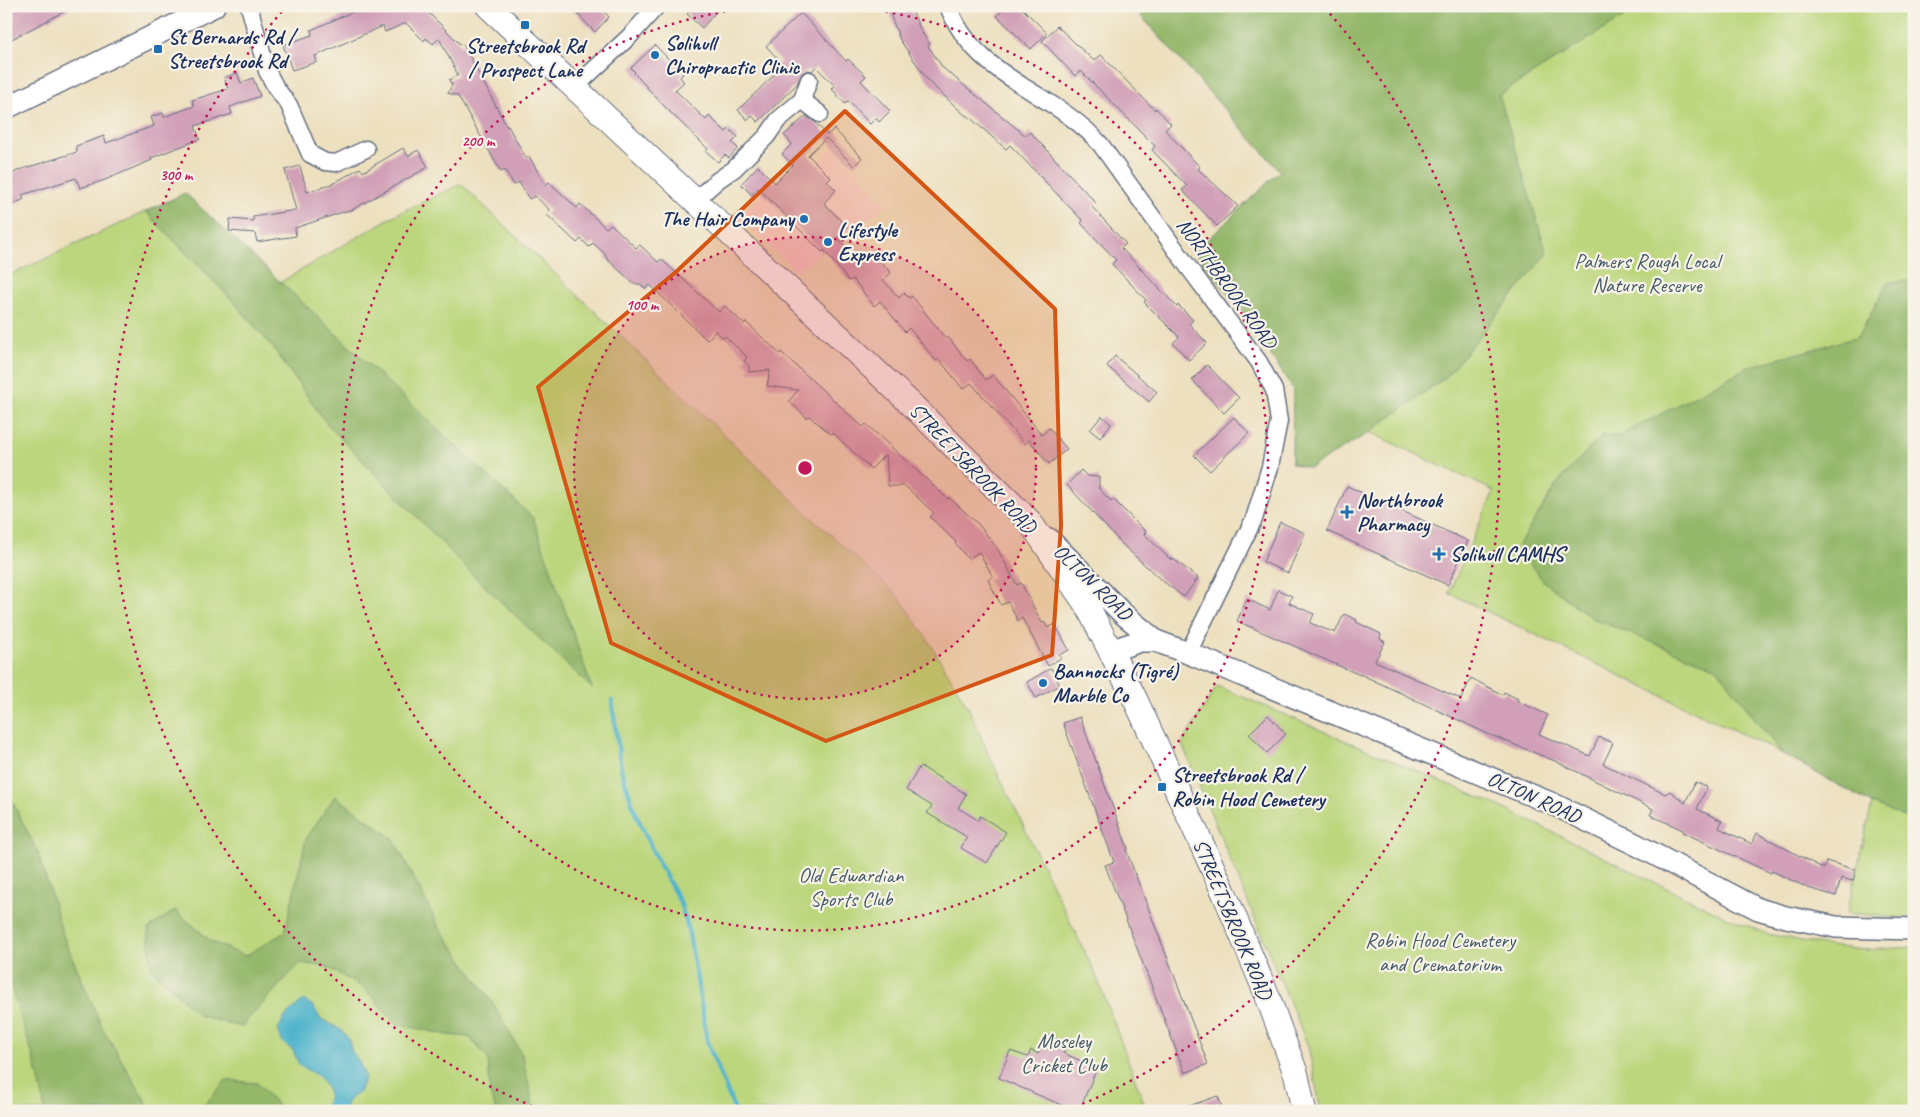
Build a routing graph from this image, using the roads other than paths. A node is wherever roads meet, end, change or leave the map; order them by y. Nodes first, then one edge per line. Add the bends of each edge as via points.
1 (214, 6) edge
2 (249, 6) edge
3 (488, 6) edge
4 (657, 6) edge
5 (948, 6) edge
6 (809, 80) dead end
7 (574, 88) junction
8 (802, 100) junction
9 (6, 108) edge
10 (820, 114) dead end
11 (366, 149) dead end
12 (694, 201) junction
13 (1030, 522) junction
14 (1156, 641) junction
15 (1110, 651) junction
16 (1188, 653) junction
17 (1914, 929) edge
18 (1304, 1111) edge

1 - 9 street
2 - 11 street via 267,71 289,106 310,154 325,162 336,162
3 - 7 main road, STREETSBROOK ROAD
4 - 7 street
5 - 16 street, NORTHBROOK ROAD via 959,29 996,69 1077,122 1097,140 1259,362 1274,390 1279,421 1270,467 1254,519
6 - 8 street
7 - 12 main road, STREETSBROOK ROAD
8 - 10 street
8 - 12 street via 778,120 767,136 734,169
12 - 13 main road, STREETSBROOK ROAD via 910,403
13 - 14 street, OLTON ROAD via 1122,613
13 - 15 main road, STREETSBROOK ROAD via 1088,607
14 - 15 street, OLTON ROAD via 1140,641
14 - 16 street, OLTON ROAD
15 - 18 main road, STREETSBROOK ROAD via 1229,904 1288,1051
16 - 17 street, OLTON ROAD via 1553,804 1758,909 1836,927

